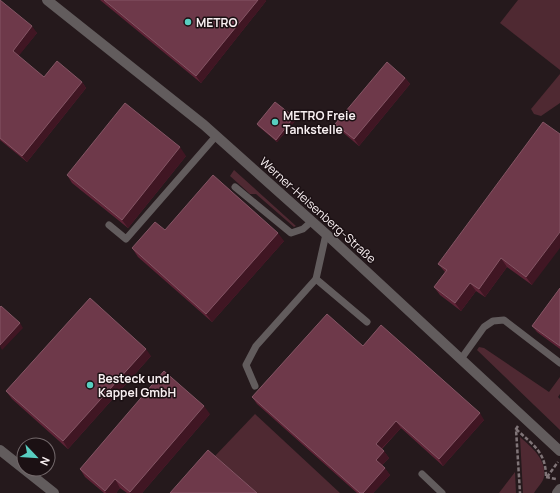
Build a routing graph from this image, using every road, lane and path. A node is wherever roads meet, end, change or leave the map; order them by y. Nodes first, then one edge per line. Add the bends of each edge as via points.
1 (47, 0) edge
2 (216, 136) junction
3 (235, 186) dead end
4 (312, 221) junction
5 (109, 225) dead end
6 (326, 234) junction
7 (316, 279) junction
8 (367, 322) dead end
9 (461, 359) junction
10 (560, 363) edge
11 (255, 386) dead end
12 (524, 418) junction
13 (516, 429) junction
14 (0, 450) edge
15 (560, 451) edge
16 (560, 460) edge
17 (422, 474) dead end
18 (560, 489) edge
19 (54, 493) edge
20 (442, 493) edge
21 (520, 493) edge
22 (557, 493) edge

1 - 2 street, Werner-Heisenberg-Straße
2 - 4 street, Werner-Heisenberg-Straße
2 - 5 lane via 126,239
3 - 4 lane via 292,233 303,229
4 - 6 street, Werner-Heisenberg-Straße
6 - 7 lane
6 - 9 street, Werner-Heisenberg-Straße
7 - 8 lane
7 - 11 lane via 256,346 246,365
9 - 10 lane via 484,327 493,321 504,320
9 - 12 street, Werner-Heisenberg-Straße
12 - 13 path
12 - 15 street, Werner-Heisenberg-Straße
13 - 16 path via 539,452 544,461 546,477
13 - 21 path
14 - 19 street
17 - 20 lane
18 - 22 street

